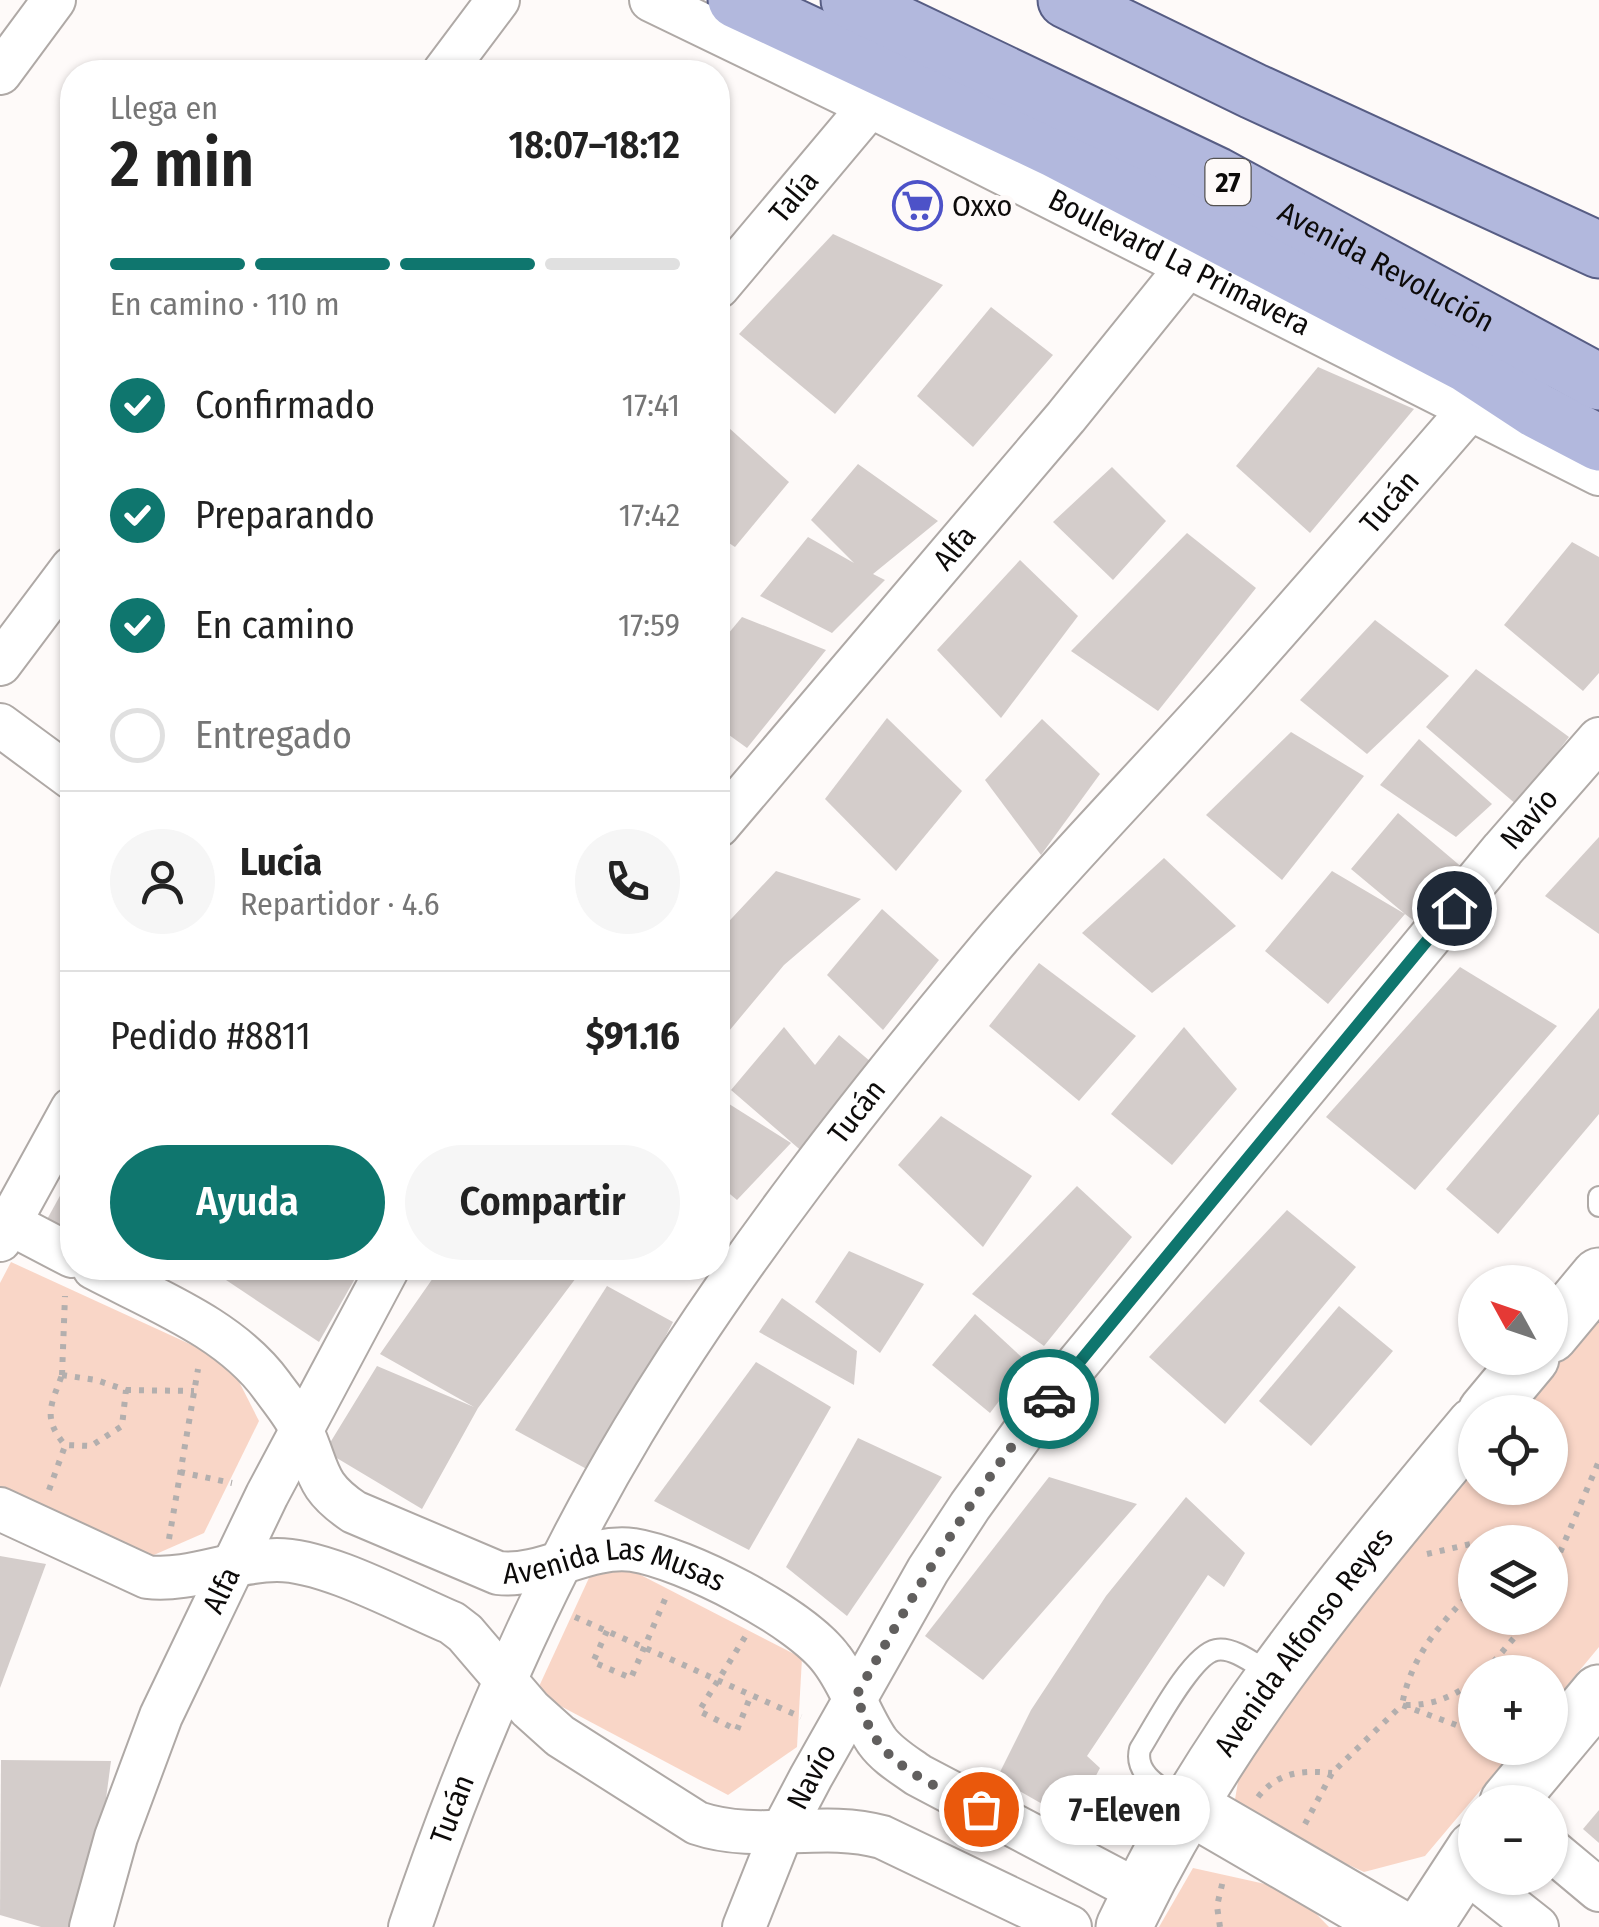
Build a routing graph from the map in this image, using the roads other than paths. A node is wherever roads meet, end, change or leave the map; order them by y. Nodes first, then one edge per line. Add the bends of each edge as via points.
1 (54, 0) edge
2 (498, 0) edge
3 (651, 0) edge
4 (736, 0) edge
5 (849, 0) edge
6 (1066, 0) edge
7 (453, 60) edge
8 (0, 74) edge
9 (870, 106) junction
10 (1599, 250) edge
11 (1188, 267) junction
12 (730, 272) edge
13 (1599, 382) edge
14 (1469, 386) junction
15 (1599, 414) edge
16 (1599, 443) edge
17 (1599, 474) edge
18 (60, 584) edge
19 (0, 664) edge
20 (0, 725) edge
21 (1599, 739) edge
22 (60, 769) edge
23 (730, 812) edge
24 (60, 1132) edge
25 (1599, 1197) edge
26 (1599, 1206) edge
27 (4, 1232) edge
28 (60, 1261) edge
29 (1599, 1276) edge
30 (99, 1280) edge
31 (381, 1280) edge
32 (1568, 1313) edge
33 (1517, 1375) edge
34 (1500, 1395) edge
35 (301, 1428) junction
36 (1458, 1447) edge
37 (0, 1509) edge
38 (560, 1564) junction
39 (234, 1566) junction
40 (506, 1682) junction
41 (1599, 1693) edge
42 (845, 1714) junction
43 (1522, 1785) edge
44 (1186, 1806) junction
45 (781, 1834) junction
46 (1568, 1864) edge
47 (1458, 1874) edge
48 (1599, 1890) edge
49 (1505, 1895) edge
50 (1132, 1910) edge
51 (91, 1927) edge
52 (410, 1927) edge
53 (744, 1927) edge
54 (1070, 1927) edge
55 (1397, 1927) edge
56 (1424, 1927) edge
57 (1537, 1927) edge

1 - 8 street
2 - 7 street
3 - 9 street, Boulevard La Primavera
4 - 14 main road via 1056,150
5 - 13 main road, Avenida Revolución / 27 via 1216,176
6 - 10 main road
9 - 11 street, Boulevard La Primavera
9 - 12 street, Talía
11 - 14 street, Boulevard La Primavera
11 - 23 street, Alfa
14 - 15 main road
14 - 16 main road
14 - 17 street, Boulevard La Primavera
14 - 38 street, Tucán via 1237,676 991,947 822,1159 743,1263 632,1432
18 - 19 street
20 - 22 street
21 - 42 street, Navío via 1042,1408 928,1570
24 - 27 street
25 - 26 lane
27 - 28 street, Avenida Las Musas
29 - 32 main road
30 - 35 street, Avenida Las Musas via 207,1328 245,1356
31 - 35 street, Alfa
33 - 34 main road
35 - 38 street, Avenida Las Musas via 319,1480 354,1512 498,1572
35 - 39 street, Alfa via 244,1481
36 - 44 main road, Avenida Alfonso Reyes via 1312,1623
37 - 39 street via 146,1577 169,1580
38 - 40 street, Tucán
38 - 42 street, Avenida Las Musas via 621,1549 682,1564 763,1606 819,1642
39 - 40 street via 278,1560 330,1571 452,1624
39 - 51 street, Alfa via 161,1716
40 - 45 street via 560,1736 697,1823
40 - 52 street, Tucán
41 - 43 main road
42 - 45 street, Navío
42 - 50 street, Avenida Las Musas via 918,1776
44 - 50 main road, Avenida Alfonso Reyes
44 - 55 main road
45 - 53 street, Navío
45 - 54 street via 831,1828 882,1838
46 - 48 street
47 - 56 main road
49 - 57 street

